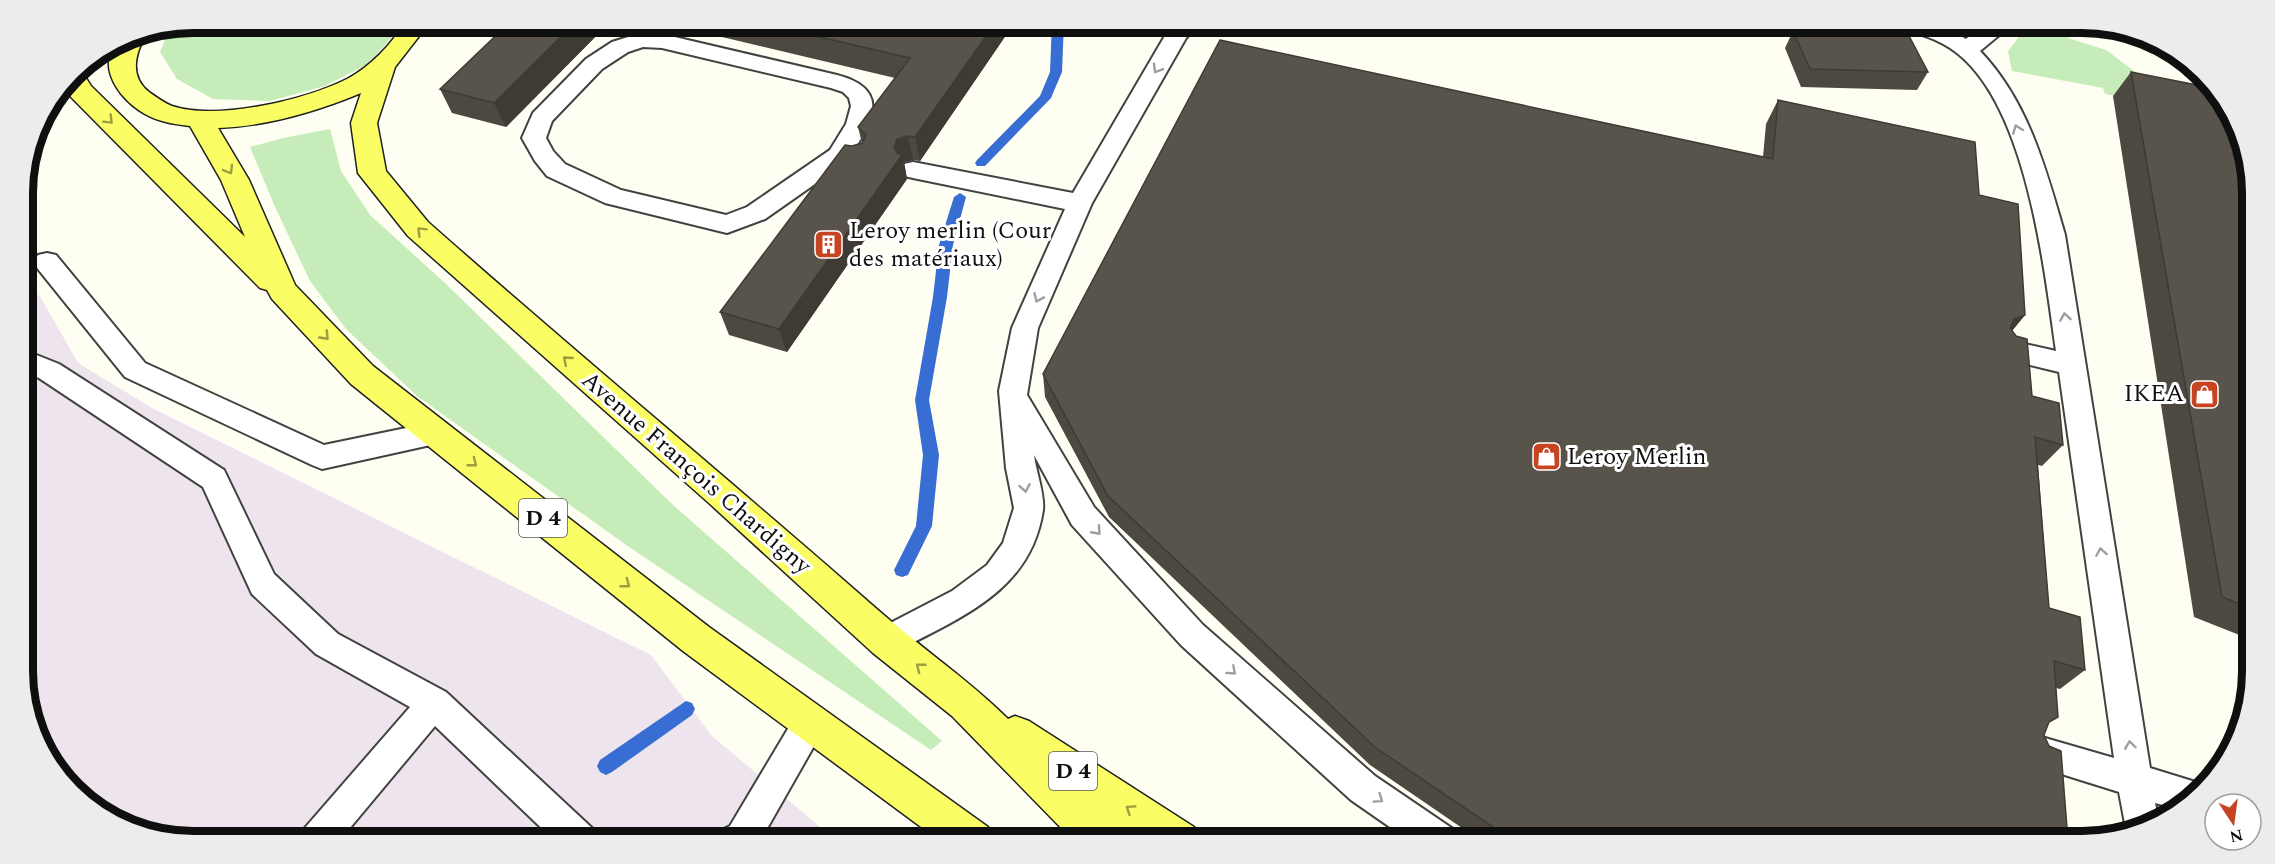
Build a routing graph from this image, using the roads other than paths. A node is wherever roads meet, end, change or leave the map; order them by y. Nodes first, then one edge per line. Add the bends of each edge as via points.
1 (410, 33) edge
2 (1178, 33) edge
3 (1943, 33) edge
4 (1987, 33) edge
5 (125, 48) edge
6 (1967, 50) junction
7 (384, 63) junction
8 (76, 84) edge
9 (199, 119) junction
10 (848, 158) joint
11 (913, 171) dead end
12 (1080, 203) junction
13 (47, 262) dead end
14 (283, 291) junction
15 (2007, 350) edge
16 (33, 364) edge
17 (2072, 365) junction
18 (1013, 391) junction
19 (435, 433) junction
20 (886, 641) junction
21 (434, 703) junction
22 (966, 703) junction
23 (810, 723) junction
24 (2038, 752) edge
25 (2135, 781) junction
26 (2184, 795) edge
27 (2141, 820) edge
28 (326, 831) edge
29 (568, 831) edge
30 (747, 831) edge
31 (959, 831) edge
32 (1097, 831) edge
33 (1164, 831) edge
34 (1425, 831) edge

1 - 7 main road
2 -> 12 lane
3 - 6 lane
4 - 6 lane
5 - 9 main road via 121,73 129,89 148,105 169,115
17 -> 6 lane via 2052,235 2034,173 2005,98 1989,72
7 - 9 main road via 358,84 310,102 255,116
20 -> 7 main road, Avenue François Chardigny / D 4 via 418,229 372,173 364,123
8 -> 14 main road
9 -> 14 main road, D 4 via 234,180
10 - 10 lane via 756,213 726,224 614,197 556,170 534,138 541,118 594,64 620,46 641,40 662,41 837,82 855,90 861,103 860,122
11 - 12 lane
12 -> 18 lane via 1025,328
13 - 19 lane via 135,370 322,457
14 -> 19 main road, D 4 via 362,375
15 - 17 lane
16 - 21 lane via 214,479 263,584 327,644
25 -> 17 lane
18 -> 20 lane via 1029,508 1017,549 998,574 963,601
18 -> 34 lane via 1083,516 1192,635 1363,788
19 -> 23 main road, D 4 via 696,639
22 -> 20 main road, Avenue François Chardigny / D 4
21 - 28 lane
21 - 29 lane
22 - 32 main road, Avenue François Chardigny / D 4 via 1081,820
33 -> 22 main road, D 4
23 - 30 lane
23 - 31 main road, D 4
24 - 25 lane
25 - 26 lane
25 - 27 lane

